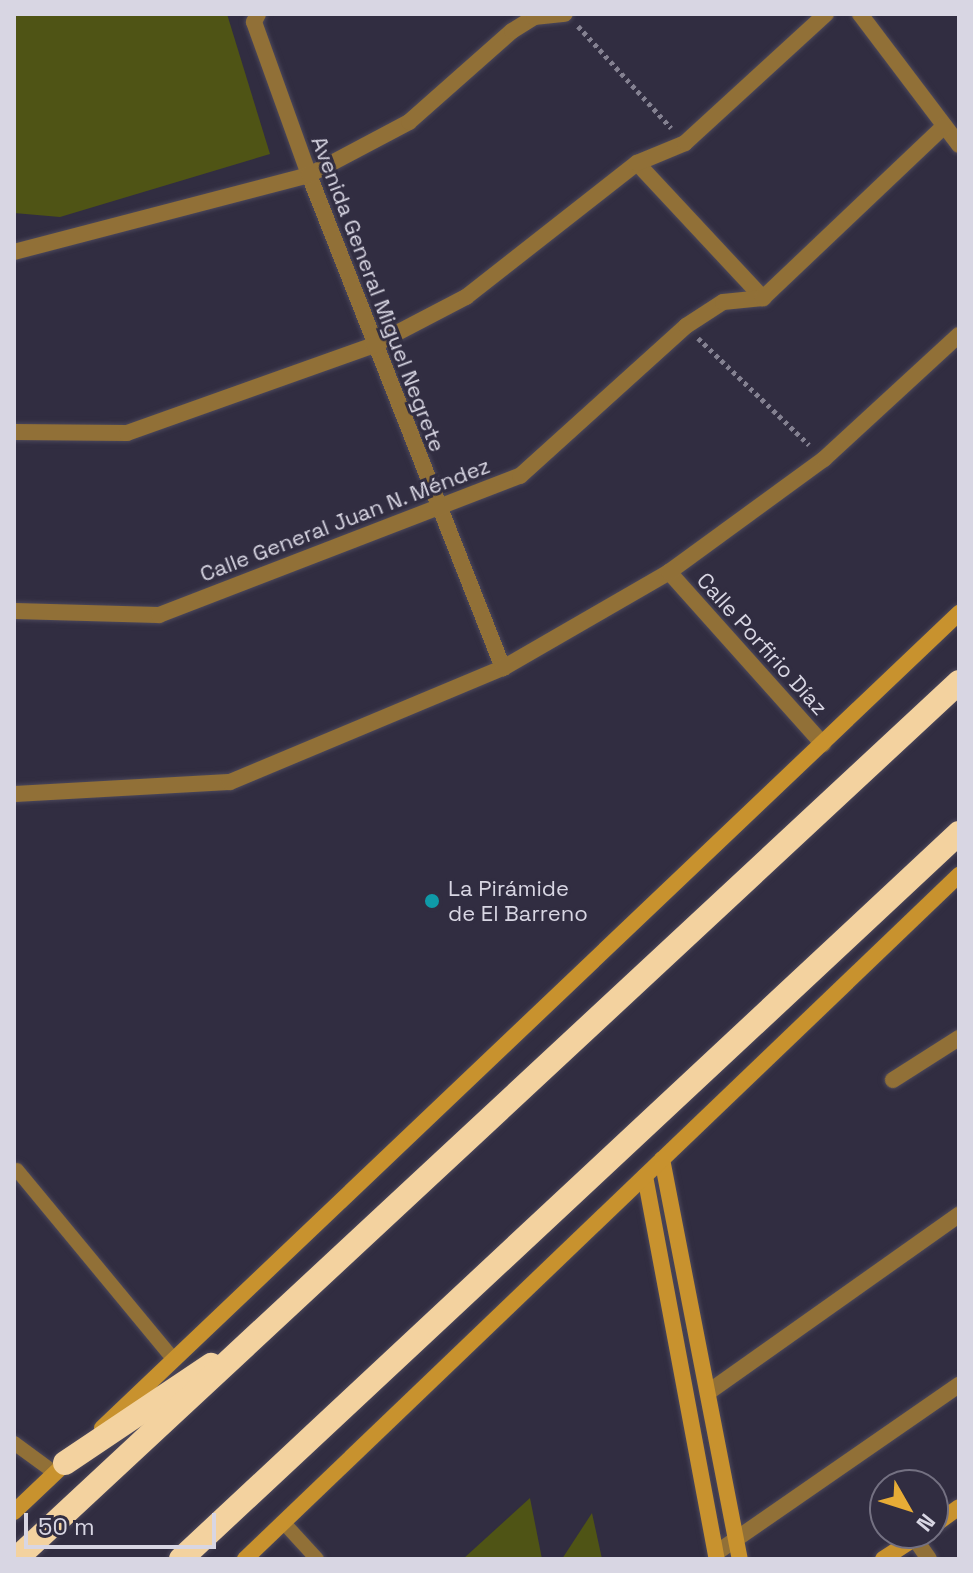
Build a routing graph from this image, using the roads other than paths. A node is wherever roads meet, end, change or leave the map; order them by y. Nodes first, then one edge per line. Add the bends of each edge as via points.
1 (566, 14) edge
2 (826, 14) edge
3 (860, 14) edge
4 (256, 18) edge
5 (944, 126) junction
6 (959, 145) edge
7 (637, 163) junction
8 (309, 175) junction
9 (14, 252) edge
10 (763, 298) junction
11 (374, 345) junction
12 (955, 346) edge
13 (14, 432) edge
14 (436, 512) junction
15 (669, 572) junction
16 (14, 611) edge
17 (959, 613) edge
18 (503, 668) junction
19 (959, 682) edge
20 (823, 744) junction
21 (14, 794) edge
22 (959, 833) edge
23 (959, 875) edge
24 (959, 1038) edge
25 (893, 1080) dead end
26 (662, 1159) junction
27 (17, 1170) dead end
28 (645, 1176) junction
29 (959, 1215) edge
30 (279, 1319) junction
31 (174, 1360) junction
32 (959, 1385) edge
33 (710, 1391) junction
34 (14, 1443) edge
35 (60, 1468) junction
36 (14, 1512) edge
37 (283, 1522) junction
38 (736, 1539) junction
39 (716, 1556) edge
40 (16, 1559) edge
41 (181, 1559) edge
42 (245, 1559) edge
43 (317, 1559) edge
44 (740, 1559) edge

1 - 8 street via 534,17 409,122
2 - 7 street via 685,143
3 - 5 street
4 - 8 street, Avenida General Miguel Negrete
5 - 6 street
5 - 10 street
7 - 10 street
7 - 11 street via 466,297
8 - 9 street
8 - 11 street, Avenida General Miguel Negrete
10 - 14 street, Calle General Juan N. Méndez via 723,302 686,326 520,476
11 - 13 street via 127,433
11 - 14 street, Avenida General Miguel Negrete
12 - 15 street via 824,459
14 - 16 street, Calle General Juan N. Méndez via 159,615
14 - 18 street, Avenida General Miguel Negrete
15 - 18 street
15 - 20 street, Calle Porfirio Díaz
17 - 20 main road
18 - 21 street via 230,782
19 - 30 highway
20 - 31 main road
22 - 41 highway
23 - 26 main road
24 - 25 street
26 - 28 main road
26 - 33 main road
27 - 31 lane
28 - 37 main road
28 - 39 main road
29 - 33 street
30 - 35 highway
30 - 40 highway
31 - 35 main road
32 - 38 street
33 - 38 main road
34 - 35 lane
35 - 36 main road
37 - 42 main road
37 - 43 lane
38 - 39 street
38 - 44 main road

